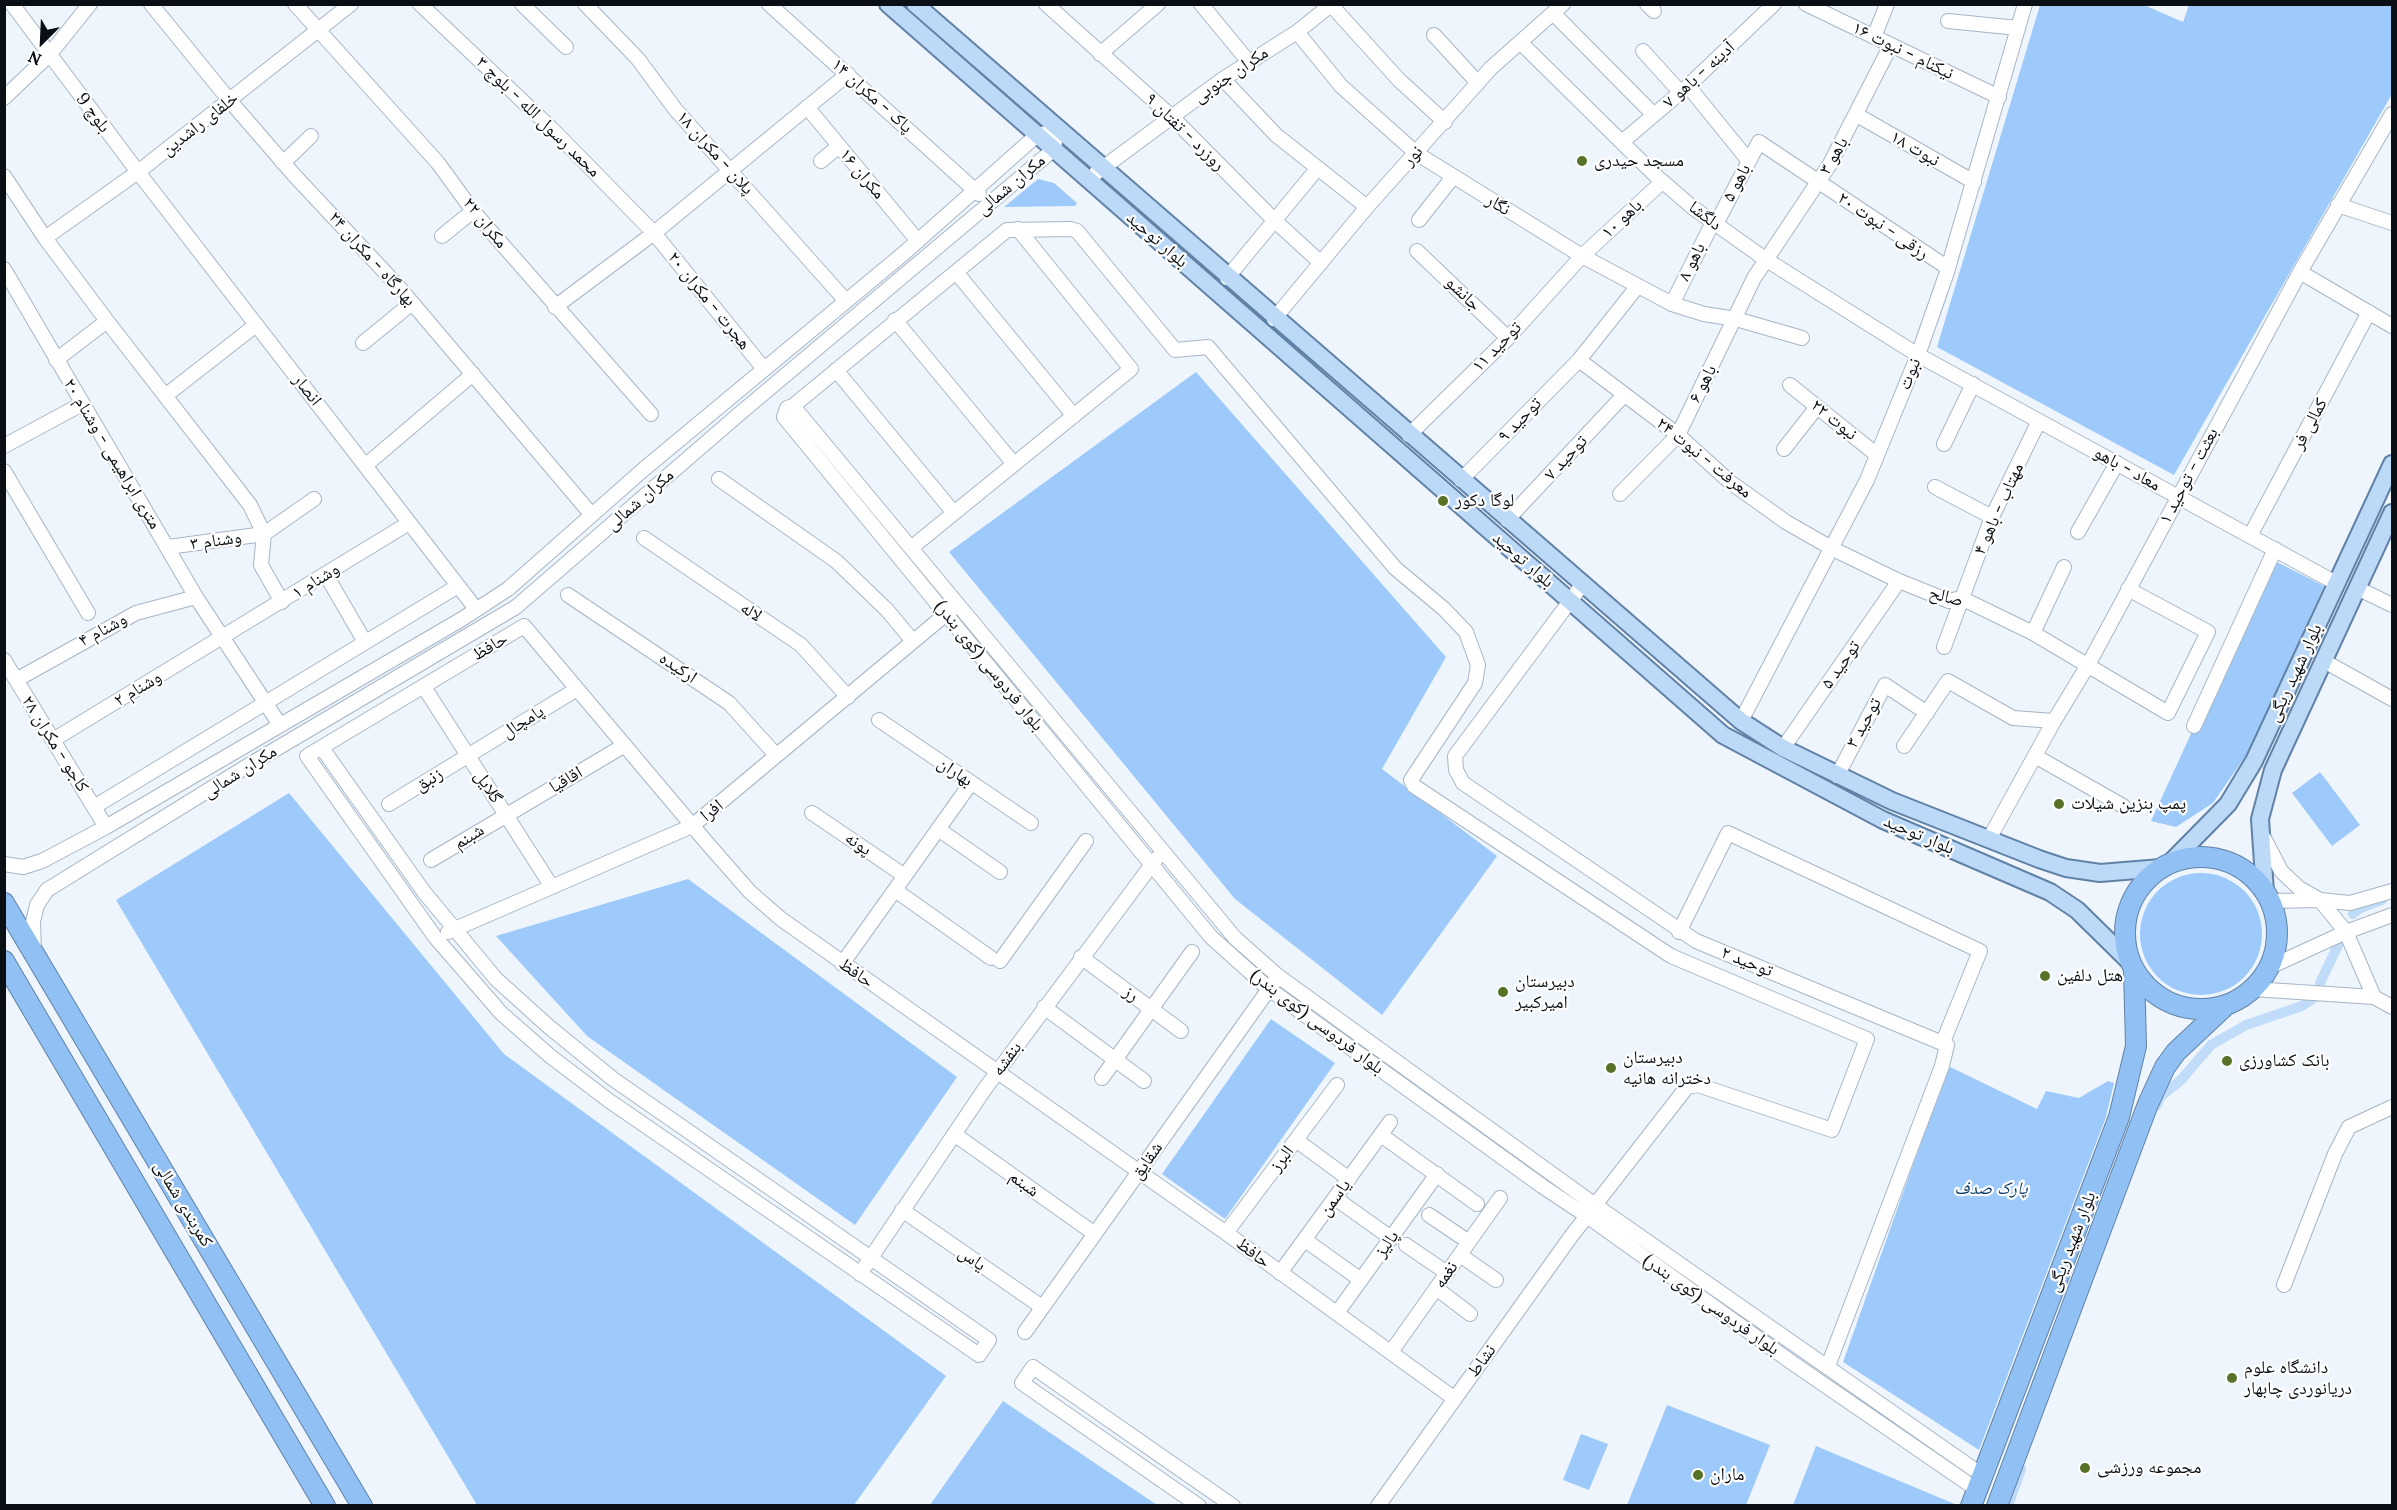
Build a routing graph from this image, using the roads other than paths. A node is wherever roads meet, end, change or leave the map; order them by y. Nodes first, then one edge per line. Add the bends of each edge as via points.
1 (12, 4) edge
2 (90, 4) edge
3 (151, 4) edge
4 (296, 4) edge
5 (351, 4) edge
6 (420, 4) edge
7 (522, 4) edge
8 (585, 4) edge
9 (769, 4) edge
10 (888, 4) edge
11 (915, 4) edge
12 (1158, 4) edge
13 (1201, 4) edge
14 (1774, 4) edge
15 (1806, 4) edge
16 (1887, 4) edge
17 (2025, 4) edge
18 (1047, 5) edge
19 (1332, 5) edge
20 (1558, 9) edge
21 (1948, 21) dead end
22 (2018, 28) junction
23 (318, 32) junction
24 (1297, 32) junction
25 (1434, 35) dead end
26 (1874, 37) junction
27 (1520, 42) junction
28 (1891, 45) junction
29 (566, 47) dead end
30 (1643, 51) dead end
31 (1100, 54) junction
32 (49, 55) junction
33 (1248, 61) junction
34 (848, 74) junction
35 (1222, 78) junction
36 (1478, 83) junction
37 (1684, 89) junction
38 (1999, 97) junction
39 (4, 98) edge
40 (230, 101) junction
41 (807, 108) junction
42 (2392, 114) edge
43 (1654, 115) junction
44 (1857, 115) junction
45 (1171, 116) junction
46 (1445, 122) junction
47 (1058, 131) junction
48 (1037, 135) junction
49 (311, 136) dead end
50 (1622, 142) junction
51 (1759, 142) joint
52 (839, 146) junction
53 (1053, 150) junction
54 (1416, 153) junction
55 (1749, 160) junction
56 (821, 162) dead end
57 (284, 163) junction
58 (1101, 169) junction
59 (1317, 169) junction
60 (730, 171) junction
61 (138, 172) junction
62 (4, 176) edge
63 (1453, 177) junction
64 (1087, 179) junction
65 (1662, 182) junction
66 (1974, 182) junction
67 (1819, 183) junction
68 (975, 188) junction
69 (988, 204) junction
70 (2338, 205) junction
71 (1367, 207) junction
72 (473, 211) junction
73 (1274, 220) junction
74 (1419, 220) dead end
75 (1715, 223) junction
76 (2392, 224) edge
77 (1018, 230) junction
78 (654, 232) junction
79 (442, 236) dead end
80 (45, 237) junction
81 (918, 241) junction
82 (1417, 251) dead end
83 (1582, 256) junction
84 (1765, 259) junction
85 (1321, 263) junction
86 (4, 268) edge
87 (1948, 268) junction
88 (956, 272) junction
89 (2300, 272) junction
90 (1227, 278) junction
91 (1637, 287) junction
92 (846, 301) junction
93 (412, 303) junction
94 (1672, 304) junction
95 (555, 307) junction
96 (2369, 312) junction
97 (1274, 319) junction
98 (1736, 319) junction
99 (896, 320) junction
100 (107, 321) junction
101 (256, 325) junction
102 (2392, 326) edge
103 (1508, 338) junction
104 (1802, 338) dead end
105 (363, 343) dead end
106 (1918, 355) junction
107 (56, 360) junction
108 (1579, 360) junction
109 (764, 369) junction
110 (836, 370) junction
111 (473, 374) junction
112 (1972, 384) junction
113 (1790, 385) dead end
114 (1624, 395) junction
115 (165, 396) junction
116 (82, 404) junction
117 (1817, 407) junction
118 (789, 412) junction
119 (651, 414) dead end
120 (1074, 416) junction
121 (2039, 421) junction
122 (1409, 435) junction
123 (1678, 435) junction
124 (1944, 444) dead end
125 (4, 446) edge
126 (1784, 449) dead end
127 (1877, 455) junction
128 (2117, 463) junction
129 (1014, 464) junction
130 (2392, 464) edge
131 (366, 465) junction
132 (4, 471) edge
133 (719, 480) dead end
134 (1461, 480) junction
135 (1935, 487) dead end
136 (1620, 495) dead end
137 (2177, 496) junction
138 (314, 499) dead end
139 (954, 513) junction
140 (2392, 513) edge
141 (591, 514) junction
142 (1992, 518) junction
143 (1507, 520) junction
144 (409, 523) junction
145 (2078, 532) dead end
146 (264, 534) junction
147 (2250, 536) junction
148 (644, 538) dead end
149 (168, 547) junction
150 (912, 548) junction
151 (1833, 549) junction
152 (2275, 549) junction
153 (2064, 567) dead end
154 (326, 575) junction
155 (1899, 581) junction
156 (2337, 583) junction
157 (1581, 585) junction
158 (458, 586) junction
159 (2128, 589) junction
160 (2358, 589) junction
161 (568, 595) dead end
162 (196, 597) junction
163 (1961, 598) junction
164 (1569, 601) junction
165 (282, 602) junction
166 (958, 604) junction
167 (2392, 605) edge
168 (476, 609) junction
169 (88, 613) dead end
170 (945, 614) junction
171 (2032, 633) junction
172 (223, 638) junction
173 (912, 640) junction
174 (365, 642) junction
175 (1944, 647) dead end
176 (4, 660) edge
177 (2324, 661) junction
178 (2088, 665) junction
179 (16, 680) junction
180 (424, 687) junction
181 (577, 689) junction
182 (848, 697) junction
183 (2392, 699) edge
184 (266, 701) junction
185 (1927, 713) junction
186 (879, 720) dead end
187 (1741, 721) junction
188 (2054, 721) junction
189 (280, 724) junction
190 (2194, 726) dead end
191 (53, 740) junction
192 (625, 745) junction
193 (1904, 746) dead end
194 (322, 748) junction
195 (1783, 748) junction
196 (776, 755) junction
197 (468, 756) junction
198 (2035, 756) junction
199 (1837, 776) junction
200 (971, 783) junction
201 (389, 804) dead end
202 (143, 806) junction
203 (2124, 806) dead end
204 (94, 807) junction
205 (812, 813) dead end
206 (506, 814) junction
207 (1031, 823) dead end
208 (155, 825) junction
209 (692, 826) junction
210 (106, 827) junction
211 (938, 829) junction
212 (2262, 830) junction
213 (1989, 839) junction
214 (1086, 841) dead end
215 (1163, 850) junction
216 (431, 860) dead end
217 (4, 864) edge
218 (1151, 864) junction
219 (2165, 866) junction
220 (999, 872) dead end
221 (905, 876) junction
222 (552, 886) junction
223 (895, 890) junction
224 (2392, 891) edge
225 (2268, 896) junction
226 (2320, 900) junction
227 (4, 903) edge
228 (2392, 915) edge
229 (454, 929) junction
230 (1679, 932) junction
231 (2346, 932) junction
232 (435, 937) junction
233 (1192, 952) dead end
234 (34, 953) junction
235 (1081, 957) junction
236 (4, 961) edge
237 (843, 963) junction
238 (2132, 966) junction
239 (2270, 967) junction
240 (1278, 976) junction
241 (1269, 989) junction
242 (2253, 989) junction
243 (2374, 997) junction
244 (2225, 1006) junction
245 (1044, 1007) junction
246 (2392, 1007) edge
247 (1151, 1009) junction
248 (1181, 1031) dead end
249 (1943, 1042) junction
250 (1114, 1060) junction
251 (998, 1071) junction
252 (1101, 1078) dead end
253 (1144, 1081) dead end
254 (1337, 1085) dead end
255 (1440, 1093) junction
256 (1430, 1106) junction
257 (2392, 1107) edge
258 (1390, 1122) dead end
259 (954, 1134) junction
260 (1381, 1135) junction
261 (1296, 1140) junction
262 (1139, 1172) junction
263 (1437, 1174) junction
264 (1349, 1179) junction
265 (1335, 1198) junction
266 (1500, 1198) dead end
267 (1477, 1204) dead end
268 (902, 1210) junction
269 (1591, 1211) junction
270 (1429, 1215) dead end
271 (1226, 1233) junction
272 (1095, 1234) junction
273 (1391, 1238) junction
274 (1305, 1240) junction
275 (1469, 1242) junction
276 (1407, 1245) dead end
277 (1460, 1255) junction
278 (871, 1257) junction
279 (1447, 1273) junction
280 (860, 1274) junction
281 (1280, 1274) junction
282 (1361, 1280) junction
283 (1496, 1280) dead end
284 (2284, 1285) dead end
285 (1436, 1288) junction
286 (1042, 1307) junction
287 (1336, 1314) junction
288 (1470, 1314) dead end
289 (1025, 1332) dead end
290 (1391, 1352) junction
291 (1828, 1366) junction
292 (1857, 1387) junction
293 (1455, 1399) junction
294 (1846, 1400) junction
295 (1171, 1464) junction
296 (1159, 1478) junction
297 (1975, 1484) edge
298 (325, 1506) edge
299 (362, 1506) edge
300 (1199, 1506) edge
301 (1233, 1506) edge
302 (1378, 1506) edge
303 (1997, 1506) edge

1 - 32 street, بلوچ 9
2 - 32 street
3 - 40 street, بهارگاه - مکران ۲۴
4 - 23 street, مکران ۲۲
5 - 23 street, خلفای راشدین
6 - 78 street, محمد رسول الله - بلوچ ۳
7 - 29 street
8 - 60 street, پلان - مکران ۱۸ via 638,59 675,109
9 - 34 street, پاک - مکران ۱۴
10 - 48 main road, بلوار توحید
11 - 47 main road, بلوار توحید
12 - 31 street
13 - 33 street
14 - 37 street, آدینه - باهو ۷
15 - 26 street, نیکنام - نبوت ۱۶
16 - 26 street
17 - 22 street, نبوت
18 - 31 street, روزرد - تفتان ۹
19 - 24 street, مکران جنوبی
19 - 46 street via 1399,81
20 - 27 street, نور
20 - 43 street
21 - 22 street
22 - 38 street, نبوت
23 - 40 street, خلفای راشدین
23 - 72 street, مکران ۲۲ via 438,163
24 - 33 street, مکران جنوبی
24 - 54 street, نگار via 1341,86
25 - 36 street
26 - 28 street, نیکنام - نبوت ۱۶
27 - 36 street, نور
27 - 50 street, دلگشا
28 - 38 street, نیکنام - نبوت ۱۶
28 - 44 street, باهو ۳
30 - 37 street
31 - 45 street, روزرد - تفتان ۹
32 - 39 street
32 - 61 street, بلوچ 9
33 - 35 street, مکران جنوبی
34 - 41 street
34 - 68 street, پاک - مکران ۱۴
35 - 45 street, مکران جنوبی
35 - 59 street via 1259,120
36 - 46 street, نور
37 - 43 street, آدینه - باهو ۷
37 - 55 street
38 - 66 street, نبوت
40 - 57 street, بهارگاه - مکران ۲۴
40 - 61 street, خلفای راشدین
41 - 52 street, مکران ۱۶
41 - 60 street
42 - 70 street, بعثت - توحید ۱
43 - 50 street, آدینه - باهو ۷
44 - 66 street, نبوت ۱۸
44 - 67 street, باهو ۳
45 - 58 street, مکران جنوبی
45 - 73 street, روزرد - تفتان ۹
46 - 54 street, نور
47 - 48 street, مکران شمالی
47 - 53 street, مکران شمالی
47 - 58 main road, بلوار توحید
48 - 53 main road, بلوار توحید
48 - 68 street, مکران شمالی
49 - 57 street
50 - 65 street, دلگشا
51 - 55 street, باهو ۵
51 - 67 street, رزقی - نبوت ۲۰
52 - 56 street
52 - 81 street, مکران ۱۶
53 - 64 main road, بلوار توحید
53 - 69 street, مکران شمالی
54 - 63 street, نگار
54 - 71 street, نور
55 - 75 street, باهو ۵
57 - 93 street, بهارگاه - مکران ۲۴
58 - 64 street, مکران جنوبی
58 - 90 main road, بلوار توحید
59 - 71 street
59 - 73 street
60 - 78 street
60 - 92 street, پلان - مکران ۱۸
61 - 80 street, خلفای راشدین
61 - 101 street, انصار
62 - 80 street
63 - 74 street
63 - 83 street, نگار
64 - 164 main road, بلوار توحید
65 - 75 street, دلگشا
65 - 83 street, باهو ۱۰
66 - 87 street, نبوت
67 - 84 street, باهو ۳
67 - 87 street, رزقی - نبوت ۲۰
68 - 69 street, پاک - مکران ۱۴
68 - 81 street, مکران شمالی
69 - 208 street, مکران شمالی via 516,607
70 - 76 street
70 - 89 street, بعثت - توحید ۱
71 - 85 street, نور
72 - 79 street
72 - 95 street, مکران ۲۲
73 - 85 street, روزرد - تفتان ۹
73 - 90 street
75 - 84 street, دلگشا
75 - 94 street, باهو ۸
77 - 88 street via 1008,230
77 - 120 street via 1131,369
77 - 269 street, نشاط via 1074,229 1174,350 1208,347 1395,568 1466,632 1478,666 1475,682 1411,780 1414,786 1671,956 1867,1039 1832,1130 1693,1085
78 - 95 street
78 - 109 street, هجرت - مکران ۲۰
80 - 100 street
81 - 92 street, مکران شمالی
82 - 103 street, جانشو
83 - 91 street, نگار
83 - 103 street, توحید ۱۱
84 - 98 street, باهو ۶
84 - 106 street, دلگشا
85 - 97 street, نور
86 - 107 street, ۲۰ متری ابراهیمی - وشنام
87 - 106 street, نبوت
88 - 99 street
88 - 120 street
89 - 96 street
89 - 137 street, بعثت - توحید ۱
90 - 97 main road, بلوار توحید
91 - 94 street, نگار
91 - 108 street, توحید ۹
92 - 109 street, مکران شمالی
93 - 105 street
93 - 111 street, بهارگاه - مکران ۲۴
94 - 98 street, نگار
95 - 119 street, مکران ۲۲
96 - 102 street
96 - 147 street, کمالی فر
97 - 122 main road, بلوار توحید
98 - 104 street, نگار
98 - 123 street, باهو ۶
99 - 110 street
99 - 129 street
100 - 107 street
100 - 115 street
101 - 115 street
101 - 131 street, انصار
103 - 122 street, توحید ۱۱
106 - 112 street, معاد - باهو
106 - 127 street, نبوت
107 - 116 street, ۲۰ متری ابراهیمی - وشنام
108 - 114 street, معرفت - نبوت ۲۴
108 - 134 street, توحید ۹
109 - 141 street, مکران شمالی
110 - 118 street
110 - 139 street
111 - 131 street
111 - 141 street, بهارگاه - مکران ۲۴
112 - 121 street, معاد - باهو
112 - 124 street
113 - 117 street, نبوت ۲۲
114 - 123 street, معرفت - نبوت ۲۴
114 - 143 street, توحید ۷
115 - 146 street via 250,505
116 - 125 street
116 - 149 street, ۲۰ متری ابراهیمی - وشنام
117 - 126 street
117 - 127 street, نبوت ۲۲
118 - 150 street, بلوار فردوسی (کوی بندر)
118 - 170 street, بلوار فردوسی (کوی بندر)
120 - 129 street
121 - 128 street, معاد - باهو
121 - 142 street, مهتاب - باهو ۴
122 - 134 main road, بلوار توحید
123 - 136 street, باهو ۶
123 - 151 street, معرفت - نبوت ۲۴ via 1730,482
127 - 151 street, نبوت
128 - 137 street, معاد - باهو
128 - 145 street
129 - 139 street
130 - 156 main road, بلوار شهید ریگی
131 - 144 street, انصار
132 - 169 street
133 - 173 street via 836,561
134 - 143 main road, بلوار توحید
135 - 142 street
137 - 147 street, معاد - باهو
137 - 159 street, بعثت - توحید ۱
138 - 146 street
139 - 150 street
140 - 160 main road, بلوار شهید ریگی
141 - 168 street, مکران شمالی via 508,589
142 - 163 street, مهتاب - باهو ۴
143 - 157 main road, بلوار توحید
144 - 154 street, وشنام ۱
144 - 158 street, انصار
146 - 149 street, وشنام ۳
146 - 165 street via 261,565
147 - 152 street, معاد - باهو
148 - 182 street, لاله via 801,645
149 - 162 street, ۲۰ متری ابراهیمی - وشنام
150 - 166 street, بلوار فردوسی (کوی بندر)
151 - 155 street, صالح
151 - 187 street, نبوت
152 - 156 street, معاد - باهو
152 - 190 street
153 - 171 street
154 - 165 street, وشنام ۱
154 - 174 street
155 - 163 street, صالح via 1949,601
155 - 195 street, توحید ۵
156 - 219 main road, بلوار شهید ریگی via 2254,762 2228,804
157 - 164 street, توحید ۲
157 - 187 main road, بلوار توحید
158 - 168 street, انصار
158 - 174 street
159 - 178 street, بعثت - توحید ۱
159 - 178 street, صالح via 2208,632 2168,713
160 - 167 street
160 - 177 main road, بلوار شهید ریگی
161 - 196 street, ارکیده via 729,703
162 - 172 street, ۲۰ متری ابراهیمی - وشنام
162 - 179 street, وشنام ۴ via 136,613
163 - 171 street, صالح
163 - 175 street, مهتاب - باهو ۴
164 - 230 street, توحید ۲ via 1462,745 1455,756 1456,770 1463,783
164 - 238 main road, بلوار توحید via 1723,735 1882,820 2050,892 2077,910
165 - 172 street, وشنام ۱
166 - 170 street, افرا
166 - 215 street, بلوار فردوسی (کوی بندر)
168 - 189 street, مکران شمالی
170 - 173 street, افرا
170 - 218 street, بلوار فردوسی (کوی بندر)
171 - 178 street, صالح
172 - 184 street, ۲۰ متری ابراهیمی - وشنام
172 - 191 street, وشنام ۲
173 - 182 street, افرا
174 - 184 street
176 - 179 street, کاجو - مکران ۲۸
177 - 183 street
177 - 212 main road, بلوار شهید ریگی via 2273,770 2260,819
178 - 188 street, بعثت - توحید ۱
179 - 191 street, کاجو - مکران ۲۸
180 - 181 street, حافظ via 524,626
180 - 194 street, حافظ
180 - 197 street, گلایل
181 - 192 street, حافظ
181 - 197 street, پامچال
182 - 196 street, افرا
184 - 189 street, ۲۰ متری ابراهیمی - وشنام
184 - 204 street
185 - 188 street via 1948,681 2013,718
185 - 193 street
185 - 199 street, توحید ۳ via 1885,685
186 - 200 street, بهاران
187 - 195 main road, بلوار توحید
188 - 198 street, بعثت - توحید ۱
189 - 202 street, مکران شمالی
191 - 204 street, کاجو - مکران ۲۸
192 - 206 street, اقاقیا
192 - 209 street, حافظ
194 - 229 street
194 - 232 street, حافظ via 307,756
195 - 199 main road, بلوار توحید
196 - 209 street, افرا
197 - 201 street, زنبق
197 - 206 street, گلایل
198 - 203 street
198 - 213 street, بعثت - توحید ۱
199 - 213 main road, بلوار توحید
200 - 207 street, بهاران
200 - 211 street
202 - 208 street
202 - 210 street, مکران شمالی
204 - 210 street, کاجو - مکران ۲۸
205 - 221 street, پونه
206 - 216 street, شبنم
206 - 222 street, گلایل
208 - 234 street, مکران شمالی via 47,890 37,905 33,922
209 - 222 street, افرا
209 - 237 street, حافظ via 750,892
210 - 217 street, مکران شمالی via 42,861 23,867
211 - 220 street
211 - 221 street
212 - 225 main road, بلوار شهید ریگی
212 - 226 street via 2266,846 2281,871
213 - 219 main road, بلوار توحید via 2081,871 2100,873
214 - 223 street via 996,960
215 - 218 street, بنفشه
215 - 240 street, بلوار فردوسی (کوی بندر) via 1235,938
218 - 235 street, بنفشه
218 - 241 street, بلوار فردوسی (کوی بندر) via 1211,937
219 - 225 highway via 2190,858 2212,858 2233,864 2251,876
219 - 238 highway via 2144,882 2128,909 2125,941
221 - 223 street
222 - 229 street, افرا
223 - 237 street
224 - 226 street via 2350,903
225 - 226 street
225 - 239 highway via 2277,934
226 - 231 street
227 - 234 highway, کمربندی شمالی
228 - 231 street
229 - 232 street, افرا
229 - 278 street via 496,978 613,1079
230 - 249 street, توحید ۲
230 - 249 street via 1728,833 1980,951
231 - 239 street
231 - 243 street
232 - 280 street via 501,1012 550,1056
233 - 247 street
234 - 299 highway, کمربندی شمالی
235 - 245 street, بنفشه
235 - 247 street, رز
236 - 298 highway
237 - 251 street, حافظ
238 - 244 highway via 2144,984 2173,1004 2208,1009
238 - 297 highway, بلوار شهید ریگی via 2136,1046 2119,1117
239 - 242 highway
240 - 241 street, شقایق
240 - 255 street, بلوار فردوسی (کوی بندر)
241 - 256 street, بلوار فردوسی (کوی بندر)
241 - 262 street, شقایق
242 - 243 street
242 - 244 highway
243 - 246 street
244 - 303 highway, بلوار شهید ریگی via 2176,1052 2148,1104
245 - 250 street
245 - 251 street, بنفشه
247 - 248 street, رز
247 - 250 street
249 - 291 street via 1947,1046 1942,1066
250 - 252 street
250 - 253 street
251 - 259 street, بنفشه
251 - 262 street, حافظ
254 - 261 street, البرز
255 - 256 street
255 - 269 street, بلوار فردوسی (کوی بندر)
256 - 269 street, بلوار فردوسی (کوی بندر)
257 - 284 street via 2349,1127
258 - 260 street, یاسمن
259 - 268 street, بنفشه
259 - 272 street, شبنم
260 - 263 street
260 - 264 street, یاسمن
261 - 264 street
261 - 271 street, البرز
262 - 271 street, حافظ
262 - 272 street, شقایق
263 - 267 street
263 - 273 street, پالیز
264 - 265 street, یاسمن
265 - 273 street
265 - 274 street, یاسمن
266 - 275 street, نغمه
268 - 278 street, بنفشه
268 - 286 street, یاس
269 - 291 street, بلوار فردوسی (کوی بندر)
269 - 293 street, نشاط
269 - 294 street, بلوار فردوسی (کوی بندر)
270 - 275 street
271 - 281 street, حافظ
272 - 286 street, شقایق
273 - 282 street, پالیز
274 - 281 street, یاسمن
274 - 282 street
275 - 277 street, نغمه
276 - 279 street
277 - 279 street, نغمه
277 - 283 street
278 - 280 street, بنفشه
278 - 280 street via 989,1340 979,1355
279 - 285 street, نغمه
281 - 287 street, حافظ
282 - 287 street, پالیز
285 - 288 street
285 - 290 street, نغمه
286 - 289 street, شقایق
287 - 290 street, حافظ
290 - 293 street, حافظ
291 - 292 street, بلوار فردوسی (کوی بندر)
292 - 294 street
292 - 297 street, بلوار فردوسی (کوی بندر)
293 - 302 street, نشاط
294 - 297 street, بلوار فردوسی (کوی بندر) via 1960,1478
295 - 296 street
295 - 296 street via 1033,1367 1022,1383
295 - 301 street
296 - 300 street

